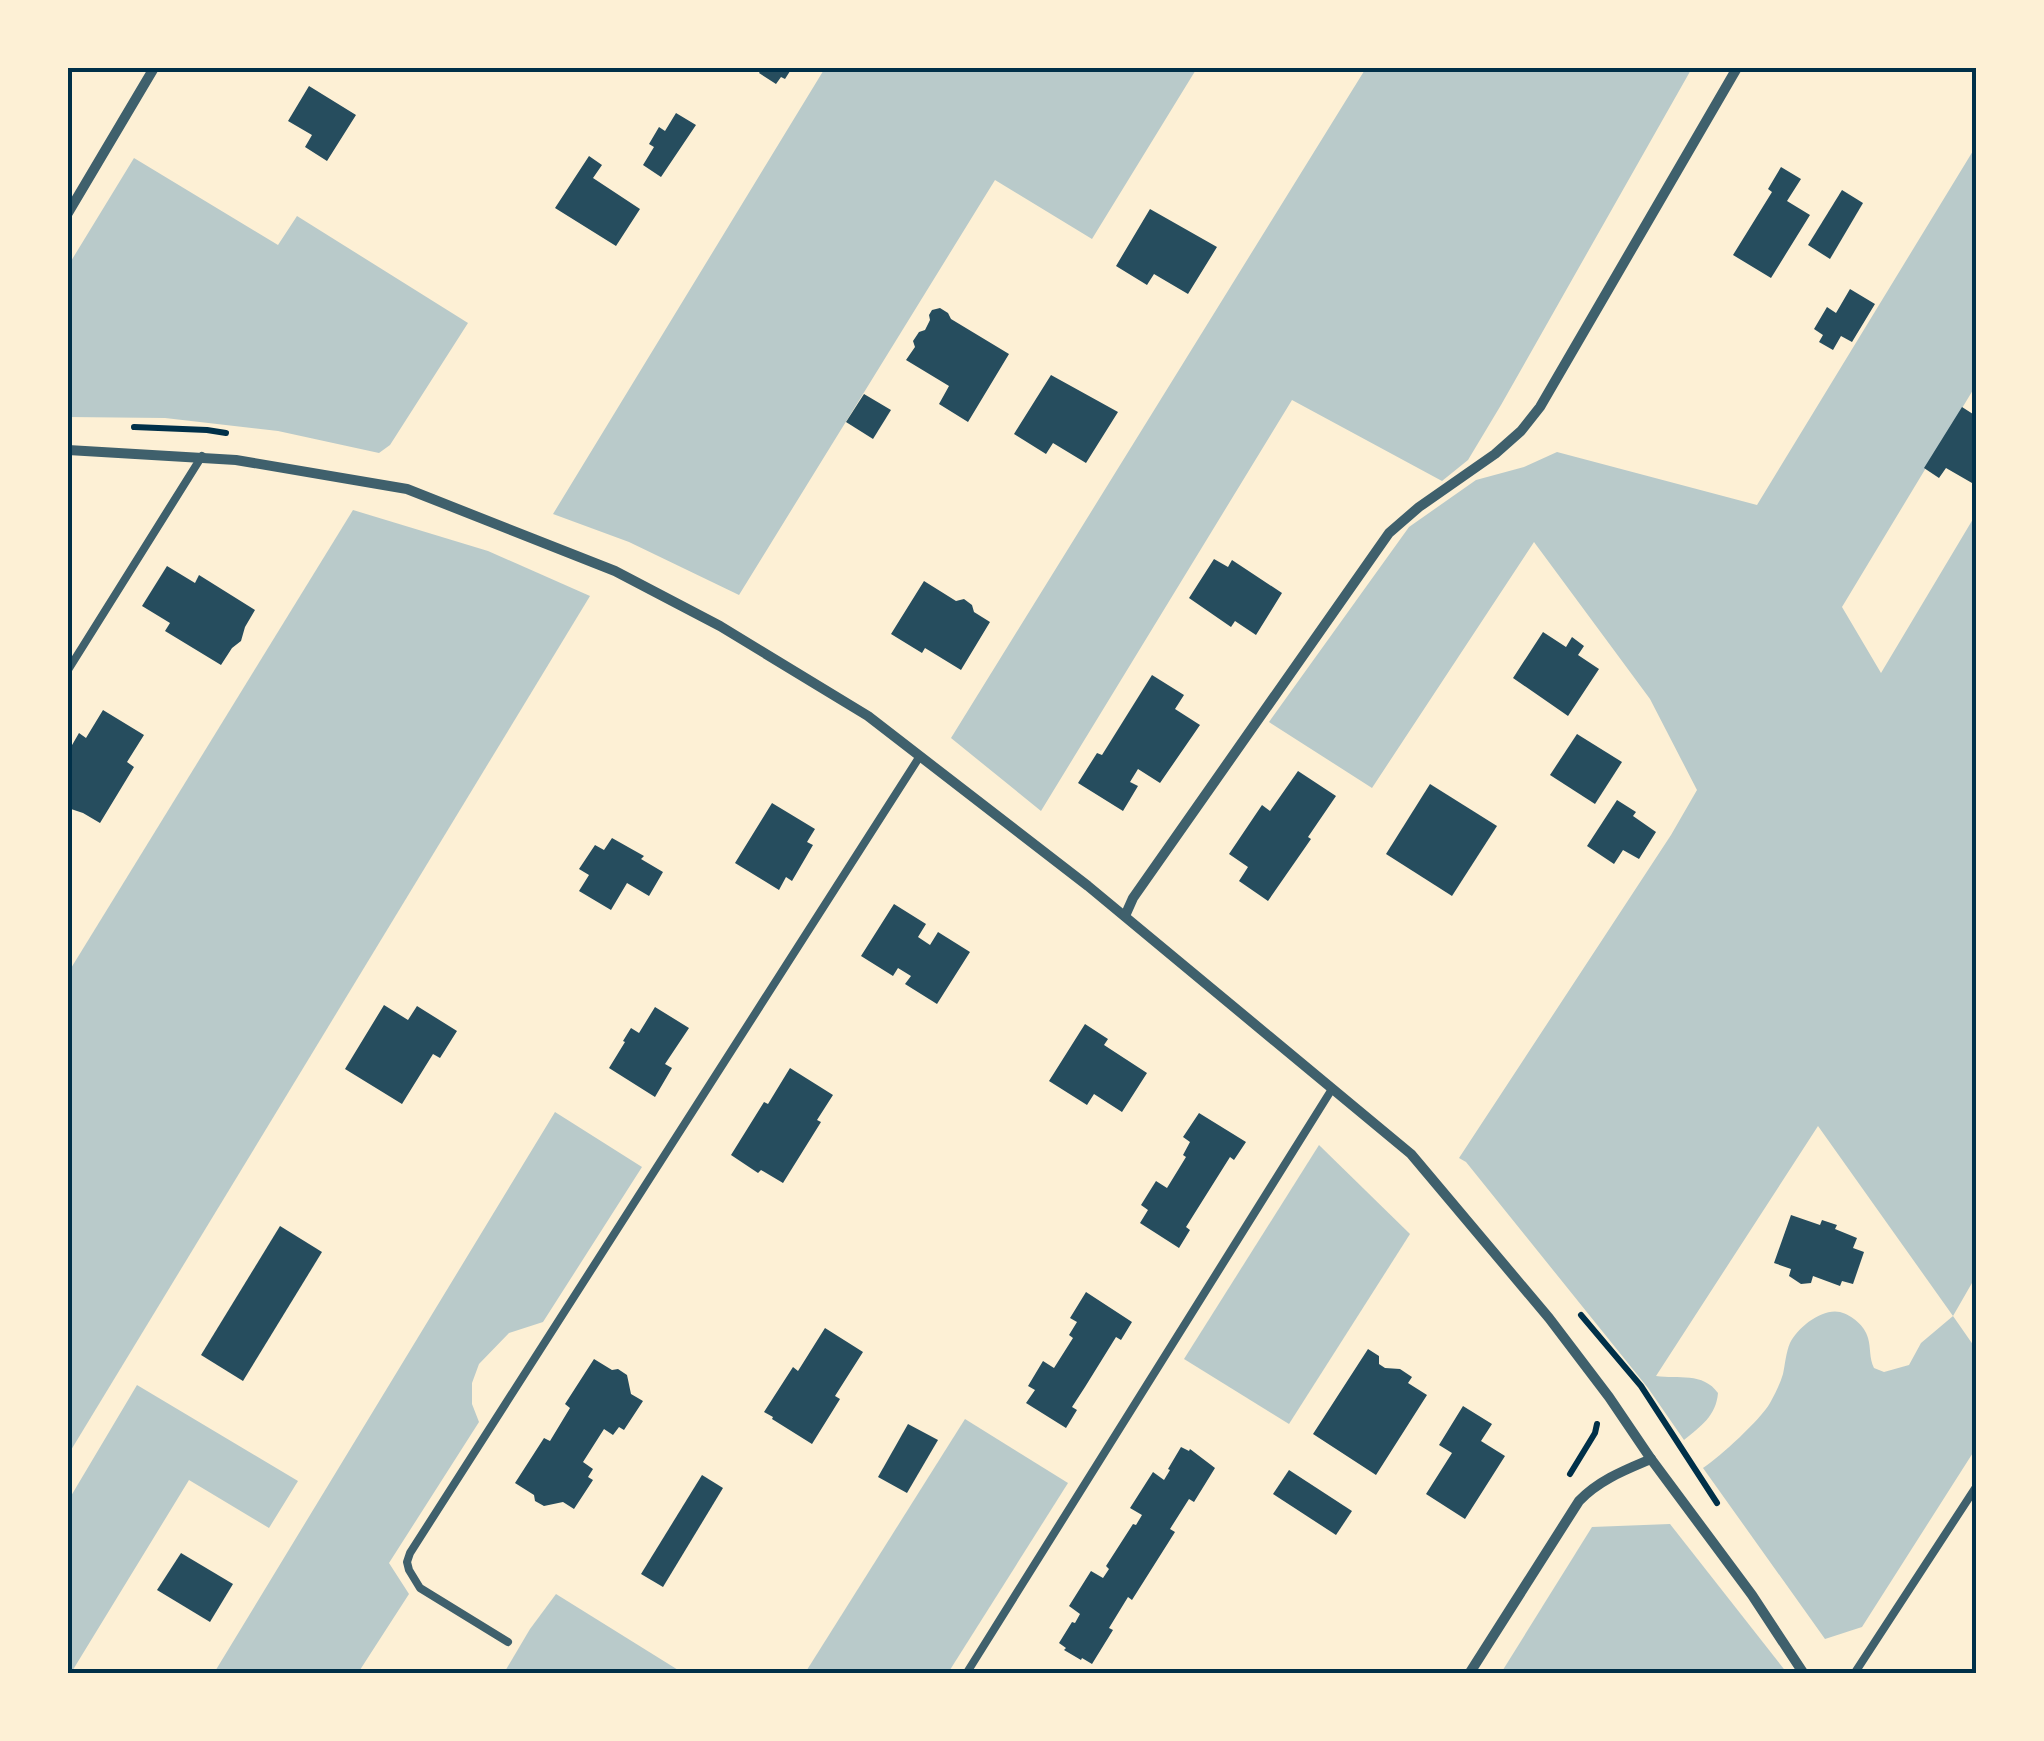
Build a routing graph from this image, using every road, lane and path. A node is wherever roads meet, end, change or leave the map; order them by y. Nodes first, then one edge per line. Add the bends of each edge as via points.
1 (154, 68) edge
2 (1737, 68) edge
3 (68, 214) edge
4 (127, 426) dead end
5 (226, 433) dead end
6 (68, 450) edge
7 (202, 456) junction
8 (68, 670) edge
9 (920, 756) junction
10 (1125, 916) junction
11 (1332, 1089) junction
12 (1571, 1304) dead end
13 (1590, 1414) dead end
14 (1651, 1459) junction
15 (1569, 1476) dead end
16 (1976, 1487) edge
17 (1724, 1513) dead end
18 (508, 1642) dead end
19 (966, 1674) edge
20 (1470, 1674) edge
21 (1804, 1674) edge
22 (1854, 1674) edge

1 - 3 street
2 - 10 street via 1540,407 1495,454 1389,533
4 - 5 path
6 - 7 street
7 - 8 lane
7 - 9 street via 407,490 615,571 816,683
9 - 10 street
9 - 18 lane via 410,1553 409,1570 420,1588
10 - 11 street
11 - 14 street via 1410,1154 1549,1318
11 - 19 lane
12 - 17 path via 1641,1386
13 - 15 path via 1598,1426
14 - 20 street via 1579,1501
14 - 21 street
16 - 22 lane

